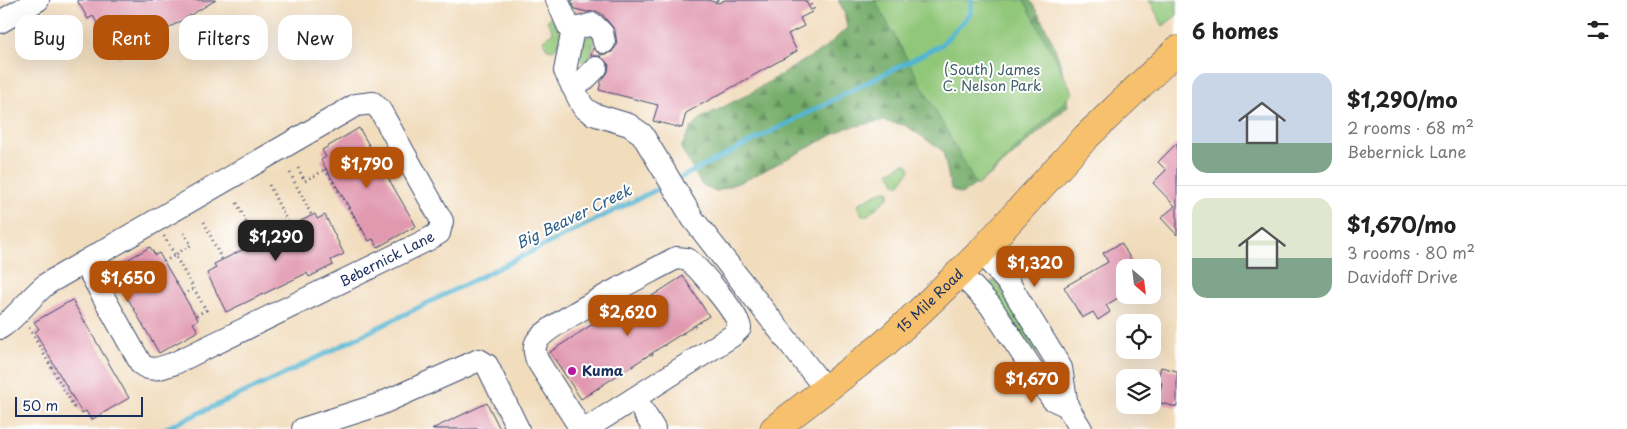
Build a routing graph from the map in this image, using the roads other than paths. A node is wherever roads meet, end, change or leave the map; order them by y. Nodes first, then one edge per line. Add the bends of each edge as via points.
1 (38, 0) edge
2 (557, 0) edge
3 (0, 22) edge
4 (571, 30) junction
5 (604, 42) dead end
6 (1174, 58) edge
7 (596, 68) dead end
8 (572, 86) junction
9 (981, 252) junction
10 (84, 262) junction
11 (960, 273) junction
12 (0, 328) edge
13 (1051, 353) junction
14 (1025, 360) junction
15 (826, 390) junction
16 (635, 398) junction
17 (1059, 402) junction
18 (580, 425) edge
19 (303, 429) edge
20 (518, 429) edge
21 (654, 429) edge
22 (774, 429) edge
23 (1081, 429) edge

1 - 3 street
2 - 4 street
4 - 5 street via 593,24 602,33
4 - 8 street via 565,71
6 - 9 main road, 15 Mile Road via 1086,137
7 - 8 street
8 - 15 street via 588,111 629,125 642,134 693,219
9 - 11 main road, 15 Mile Road
9 - 13 street via 1010,285
10 - 10 street, Bebernick Lane via 356,105 368,102 380,110 442,221 441,229 434,236 175,362 150,370 141,364
10 - 12 street, Bebernick Lane via 40,289 16,316
11 - 14 street via 990,305
11 - 15 main road, 15 Mile Road via 883,345
13 - 14 street
13 - 17 street via 1064,377
14 - 17 street via 1022,378 1026,389
15 - 22 main road, 15 Mile Road
16 - 18 street
16 - 18 street via 740,328 736,316 687,259 676,258 601,300 543,334 535,346 537,360
16 - 21 street
17 - 23 street
19 - 20 street via 378,405 475,360 487,365

